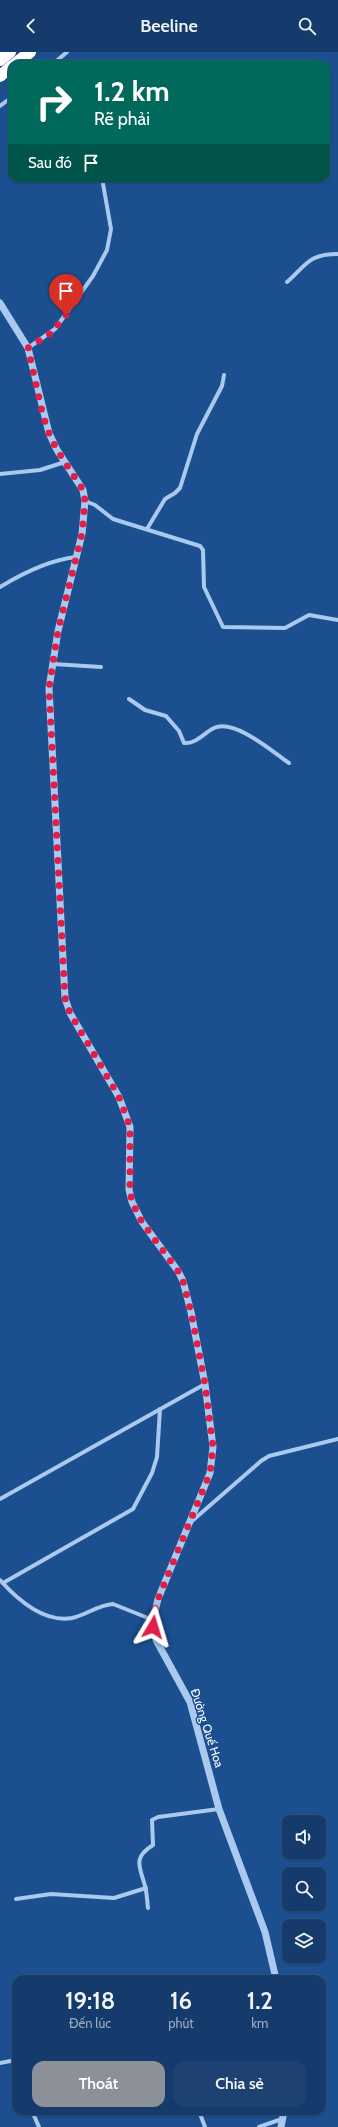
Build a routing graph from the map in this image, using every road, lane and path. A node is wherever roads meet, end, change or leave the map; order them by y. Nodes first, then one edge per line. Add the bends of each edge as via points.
1 (10, 52) edge
2 (30, 52) edge
3 (67, 52) edge
4 (0, 60) edge
5 (20, 60) edge
6 (58, 60) edge
7 (8, 69) edge
8 (0, 76) edge
9 (103, 182) edge
10 (338, 254) edge
11 (287, 282) dead end
12 (0, 303) edge
13 (28, 348) junction
14 (224, 375) dead end
15 (66, 462) junction
16 (0, 474) edge
17 (85, 501) junction
18 (147, 528) junction
19 (76, 557) junction
20 (0, 587) edge
21 (338, 620) edge
22 (52, 664) junction
23 (101, 667) dead end
24 (129, 699) dead end
25 (289, 763) dead end
26 (205, 1384) junction
27 (160, 1409) junction
28 (338, 1439) edge
29 (0, 1499) edge
30 (187, 1526) junction
31 (1, 1582) edge
32 (153, 1620) junction
33 (219, 1809) junction
34 (146, 1888) junction
35 (16, 1899) dead end
36 (148, 1908) dead end
37 (275, 1975) edge
38 (12, 2061) edge
39 (0, 2064) edge
40 (34, 2115) edge
41 (200, 2115) edge
42 (282, 2123) edge
43 (39, 2127) edge
44 (205, 2127) edge
45 (259, 2127) edge

1 - 4 highway
2 - 5 highway
3 - 6 street
7 - 8 highway
9 - 13 street via 111,229 107,250 93,276 55,329
10 - 11 street via 315,256
12 - 13 street, Đường Quế Hoa
13 - 15 street, Đường Quế Hoa via 43,416 55,445
14 - 18 street via 222,386 197,434 180,488 165,499
15 - 16 street via 40,470
15 - 17 street, Đường Quế Hoa via 83,490
17 - 18 street via 95,505 113,519
17 - 19 street, Đường Quế Hoa via 82,534
18 - 21 street via 200,546 203,550 204,587 223,627 285,628 309,615
19 - 20 street via 60,558 46,563
19 - 22 street, Đường Quế Hoa
22 - 23 street
22 - 26 street, Đường Quế Hoa via 49,688 50,718 65,998 70,1013 125,1110 130,1127 132,1202 142,1222 183,1281
24 - 25 street via 144,710 166,716 179,731 184,743 196,740 219,726 225,726 240,730
26 - 27 street
26 - 30 street, Đường Quế Hoa via 213,1447 212,1460 210,1473
27 - 29 street
27 - 31 street via 157,1457 152,1473 134,1508
28 - 30 street via 288,1451 261,1461
30 - 32 street, Đường Quế Hoa via 158,1599
31 - 32 street via 36,1612 55,1617 72,1618 113,1604
32 - 33 street, Đường Quế Hoa via 156,1640 190,1702
33 - 34 street via 152,1820 153,1845 140,1856 138,1864
33 - 37 street, Đường Quế Hoa via 265,1932
34 - 35 street via 114,1898 51,1894
34 - 36 street
38 - 39 street
40 - 43 street
41 - 44 street
42 - 45 street

